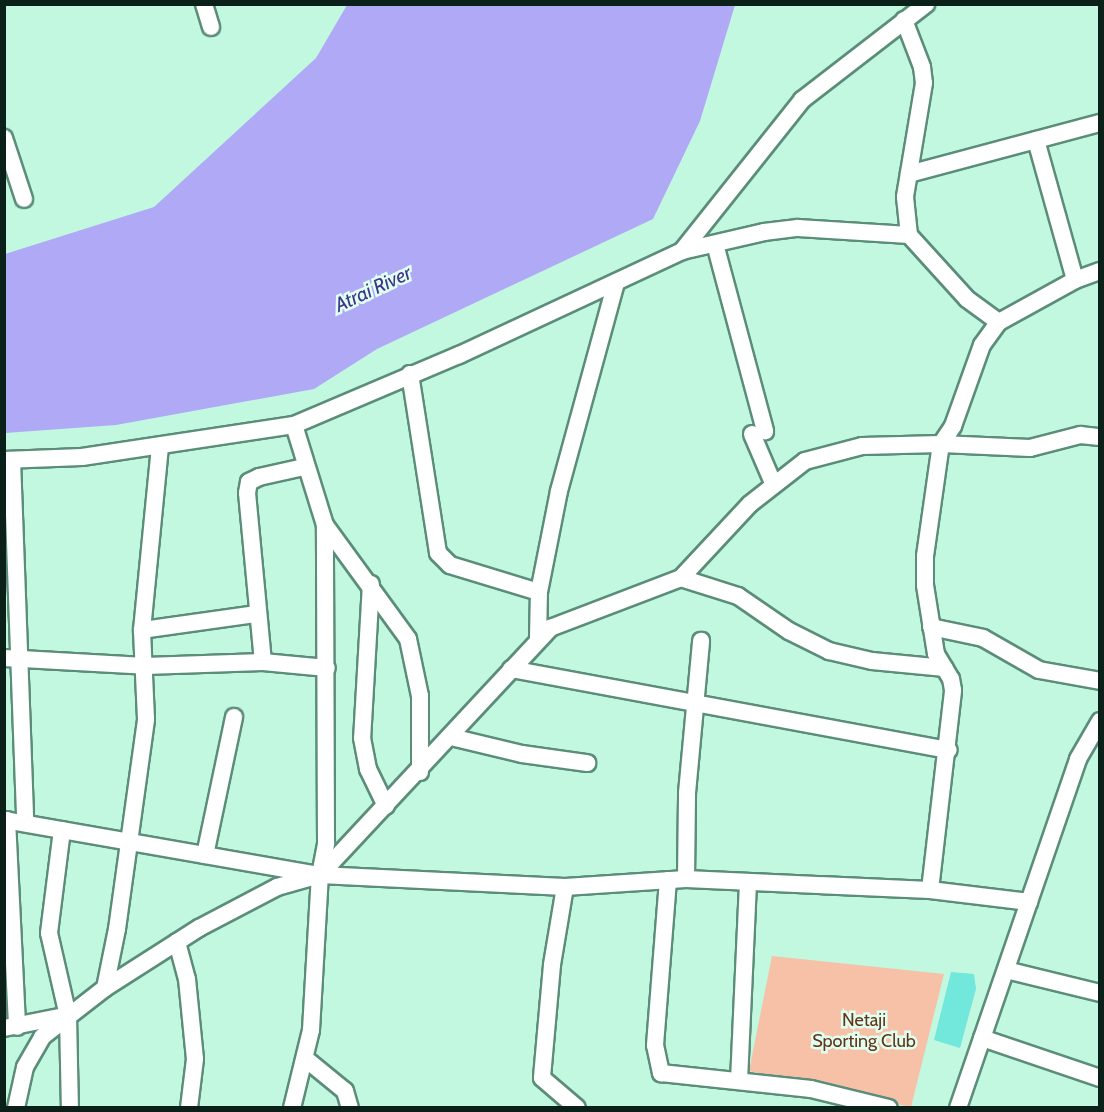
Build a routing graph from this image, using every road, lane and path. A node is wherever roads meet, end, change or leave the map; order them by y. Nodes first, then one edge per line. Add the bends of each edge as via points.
1 (204, 4) edge
2 (926, 4) edge
3 (904, 20) junction
4 (211, 27) dead end
5 (1100, 123) edge
6 (4, 138) edge
7 (1036, 140) junction
8 (909, 174) junction
9 (24, 199) dead end
10 (909, 236) junction
11 (715, 244) junction
12 (682, 251) junction
13 (1100, 271) edge
14 (1075, 280) junction
15 (616, 283) junction
16 (999, 322) junction
17 (410, 374) junction
18 (294, 425) junction
19 (1100, 437) edge
20 (941, 444) junction
21 (160, 448) junction
22 (8, 460) edge
23 (304, 466) junction
24 (773, 483) junction
25 (325, 525) junction
26 (681, 578) junction
27 (371, 585) junction
28 (539, 592) junction
29 (256, 614) junction
30 (931, 627) junction
31 (142, 630) junction
32 (538, 638) junction
33 (701, 641) dead end
34 (12, 657) edge
35 (263, 662) junction
36 (145, 666) junction
37 (327, 668) junction
38 (945, 668) junction
39 (511, 669) junction
40 (1100, 681) edge
41 (694, 705) junction
42 (234, 717) dead end
43 (1100, 721) edge
44 (451, 737) junction
45 (949, 750) junction
46 (587, 763) dead end
47 (420, 772) junction
48 (386, 806) junction
49 (6, 820) edge
50 (25, 821) junction
51 (62, 830) junction
52 (127, 842) junction
53 (205, 855) junction
54 (320, 875) junction
55 (686, 879) junction
56 (668, 880) junction
57 (748, 882) junction
58 (565, 887) junction
59 (930, 890) junction
60 (1029, 902) junction
61 (177, 942) junction
62 (1006, 970) junction
63 (105, 988) junction
64 (1100, 993) edge
65 (68, 1016) junction
66 (11, 1028) edge
67 (982, 1038) junction
68 (307, 1060) junction
69 (1100, 1078) edge
70 (739, 1081) junction
71 (16, 1107) edge
72 (70, 1107) edge
73 (189, 1107) edge
74 (292, 1107) edge
75 (350, 1107) edge
76 (577, 1107) edge
77 (889, 1107) edge
78 (958, 1107) edge

1 - 4 street
2 - 3 street
3 - 8 street via 924,83
3 - 12 street via 802,100
5 - 7 street
6 - 9 street
7 - 8 street
7 - 14 street
8 - 10 street via 905,215
10 - 11 street via 798,228
10 - 16 street via 967,299
11 - 12 street
11 - 24 street via 759,433 759,457
12 - 15 street
13 - 14 street
14 - 16 street
15 - 17 street
15 - 28 street via 559,491
16 - 20 street via 982,345 953,426
17 - 18 street
17 - 28 street via 438,553 450,566
18 - 21 street
18 - 23 street
19 - 20 street via 1080,435 1030,448
20 - 24 street via 862,446 835,452 805,461
20 - 30 street via 925,556
21 - 22 street
21 - 31 street
22 - 34 street
23 - 25 street
23 - 29 street via 249,482
24 - 26 street
25 - 27 street
25 - 37 street
26 - 32 street via 550,628
26 - 38 street via 738,596 789,631 829,651 872,661
27 - 47 street via 408,639 416,662
27 - 48 street via 362,738 368,769
28 - 32 street
29 - 31 street
29 - 35 street
30 - 38 street via 936,654
30 - 40 street via 983,638 1039,670
31 - 36 street
32 - 39 street
33 - 41 street
34 - 36 street
34 - 50 street
35 - 36 street
35 - 37 street
36 - 52 street via 146,719
37 - 54 street via 326,843
38 - 45 street via 953,690
39 - 41 street
39 - 44 street
41 - 45 street
41 - 55 street
42 - 53 street
43 - 60 street via 1078,759
44 - 46 street via 522,754
44 - 47 street
45 - 59 street
47 - 48 street
48 - 54 street
49 - 50 street
49 - 66 street
50 - 51 street
51 - 52 street
51 - 65 street via 49,933
52 - 53 street
52 - 63 street via 117,929
53 - 54 street
54 - 58 street
54 - 61 street via 277,887
54 - 68 street
55 - 56 street
55 - 57 street
56 - 58 street
56 - 70 street via 655,1045 661,1073
57 - 59 street
57 - 70 street
58 - 76 street via 552,965 542,1078
59 - 60 street
60 - 62 street
61 - 63 street
61 - 73 street via 187,979 195,1059
62 - 64 street
62 - 67 street
63 - 65 street
65 - 66 street
65 - 71 street via 42,1037 26,1067
65 - 72 street
67 - 69 street
67 - 78 street
68 - 74 street
68 - 75 street via 345,1091
70 - 77 street via 811,1089

